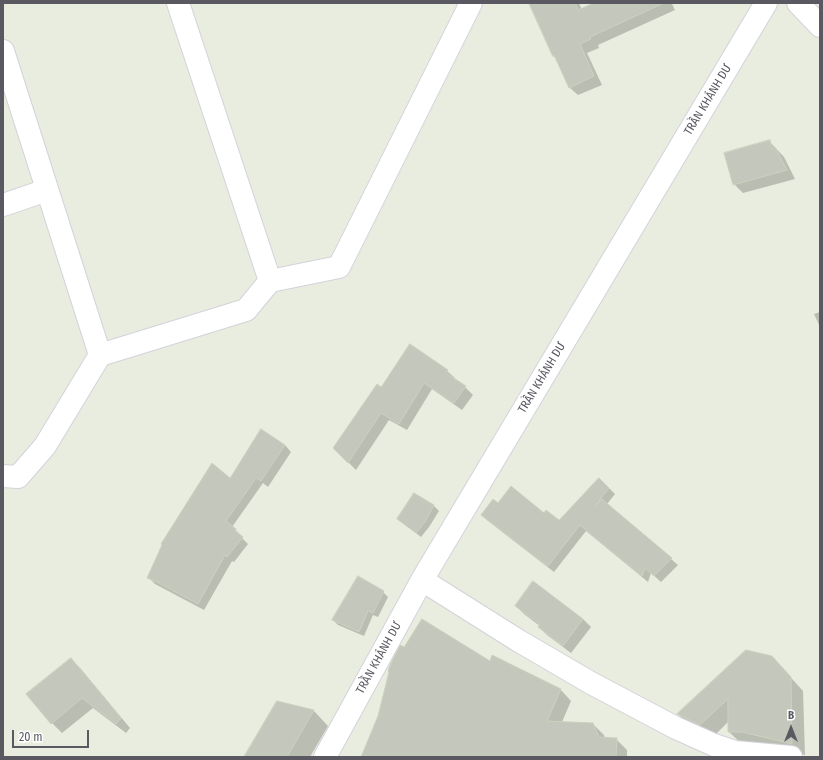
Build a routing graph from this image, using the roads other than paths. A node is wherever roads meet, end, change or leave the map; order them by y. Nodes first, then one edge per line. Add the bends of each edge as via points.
1 (178, 3) edge
2 (471, 3) edge
3 (766, 3) edge
4 (798, 3) edge
5 (820, 26) edge
6 (3, 51) edge
7 (47, 190) junction
8 (3, 205) edge
9 (270, 281) junction
10 (100, 354) junction
11 (3, 476) edge
12 (422, 580) junction
13 (325, 757) edge
14 (791, 757) edge

1 - 9 street
2 - 9 street via 339,267
3 - 12 street, TRẦN KHÁNH DƯ
4 - 5 street
6 - 7 street
7 - 8 street
7 - 10 street
9 - 10 street via 246,310
10 - 11 street via 44,446 18,477
12 - 13 street, TRẦN KHÁNH DƯ
12 - 14 street via 590,683 676,728 735,752

